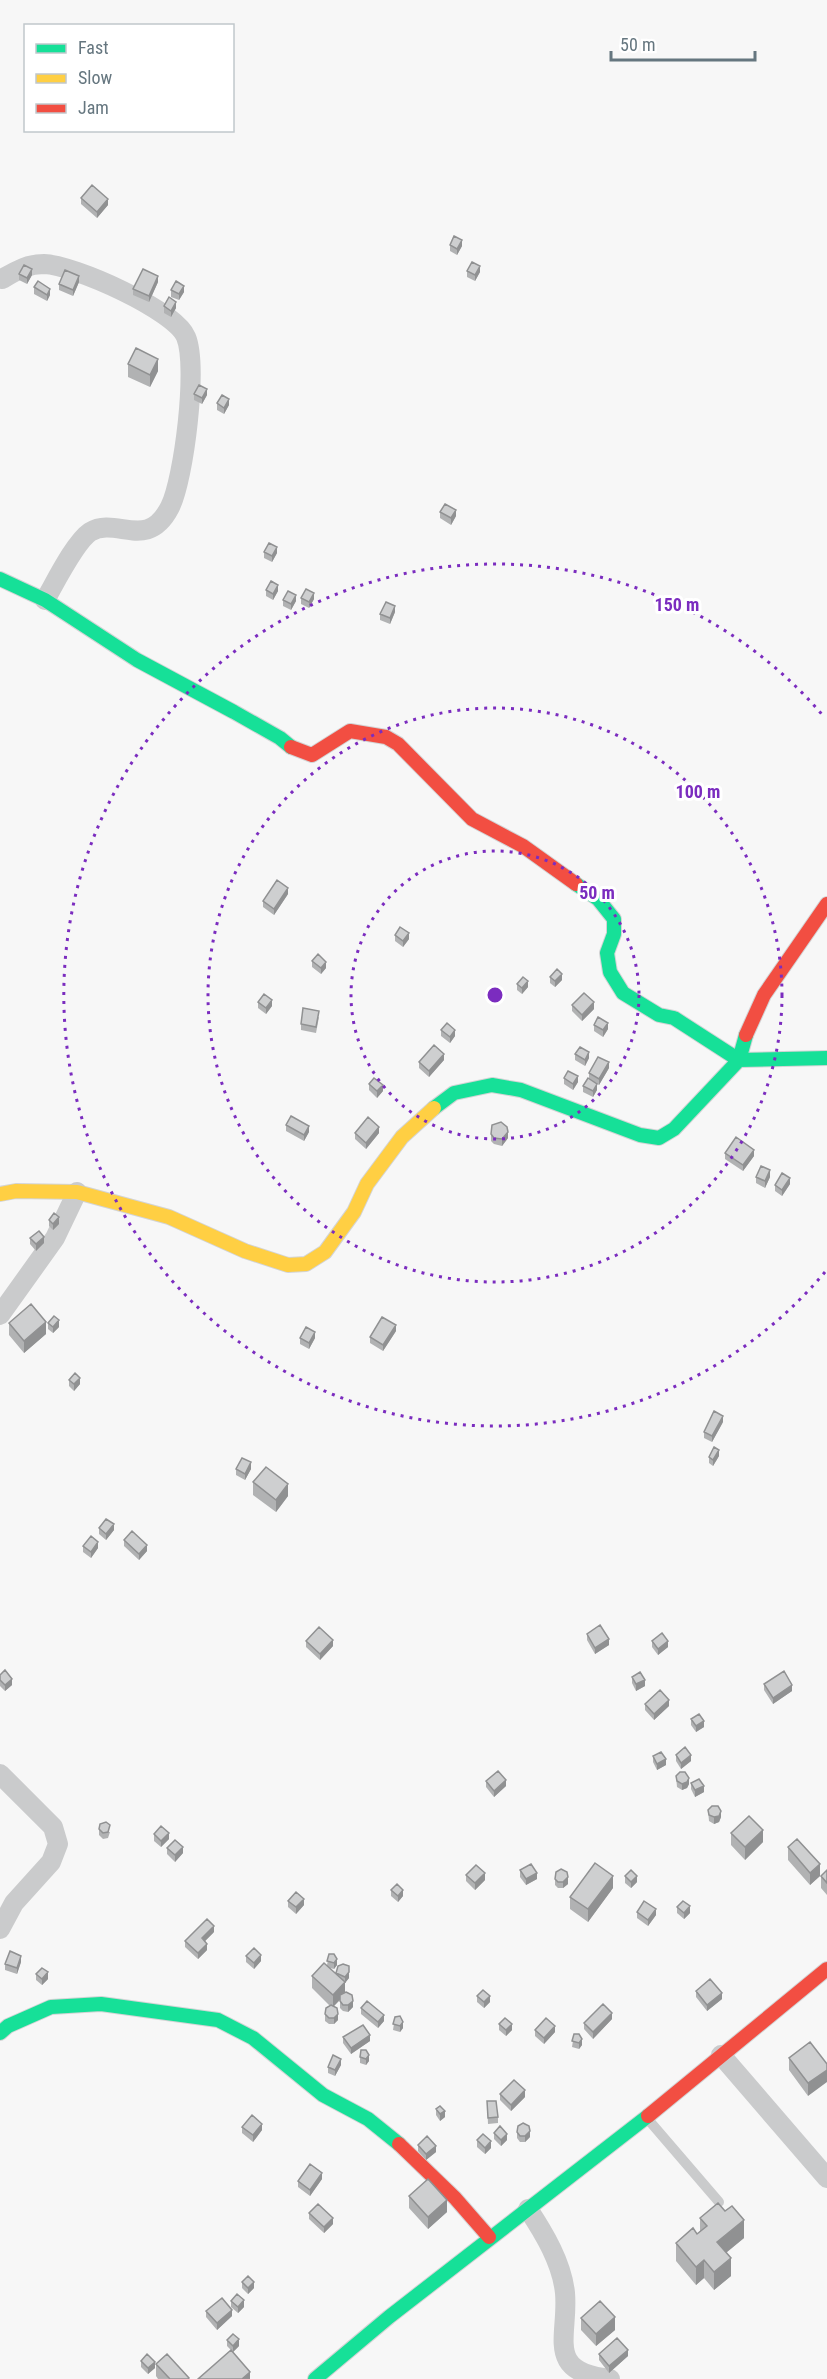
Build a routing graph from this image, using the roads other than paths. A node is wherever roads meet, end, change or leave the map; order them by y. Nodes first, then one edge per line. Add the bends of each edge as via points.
1 (2, 279) dead end
2 (0, 579) edge
3 (45, 600) junction
4 (827, 904) edge
5 (827, 1058) edge
6 (739, 1060) junction
7 (76, 1191) junction
8 (0, 1194) edge
9 (0, 1315) edge
10 (0, 1774) edge
11 (0, 1929) edge
12 (827, 1969) edge
13 (0, 2033) edge
14 (721, 2055) junction
15 (646, 2117) junction
16 (827, 2178) edge
17 (719, 2202) edge
18 (528, 2209) junction
19 (489, 2237) junction
20 (315, 2379) edge
21 (610, 2379) edge

1 - 3 street via 23,267 43,264 68,267 100,280 181,328 190,356 186,437 170,507 147,530 103,528 90,532 73,552
2 - 3 street
3 - 6 street via 137,660 280,738 295,750 312,755 350,731 386,737 398,744 472,819 523,846 598,898 614,919 614,934 607,953 610,972 624,993 659,1016 674,1018
4 - 6 street via 764,995
5 - 6 street
6 - 7 street via 674,1129 658,1138 640,1135 521,1090 492,1085 454,1093 402,1137 325,1252 306,1264 288,1265 244,1251 169,1217
7 - 8 street
7 - 9 street via 56,1238
10 - 11 street via 53,1827 58,1844 51,1862 14,1903
12 - 14 street
13 - 19 street via 51,2007 102,2004 218,2020 253,2038 323,2095 368,2119 409,2152
14 - 15 street
14 - 16 street
15 - 17 lane
15 - 18 street
18 - 19 street
18 - 21 street via 551,2244 565,2292 562,2341 567,2360 594,2377
19 - 20 street

